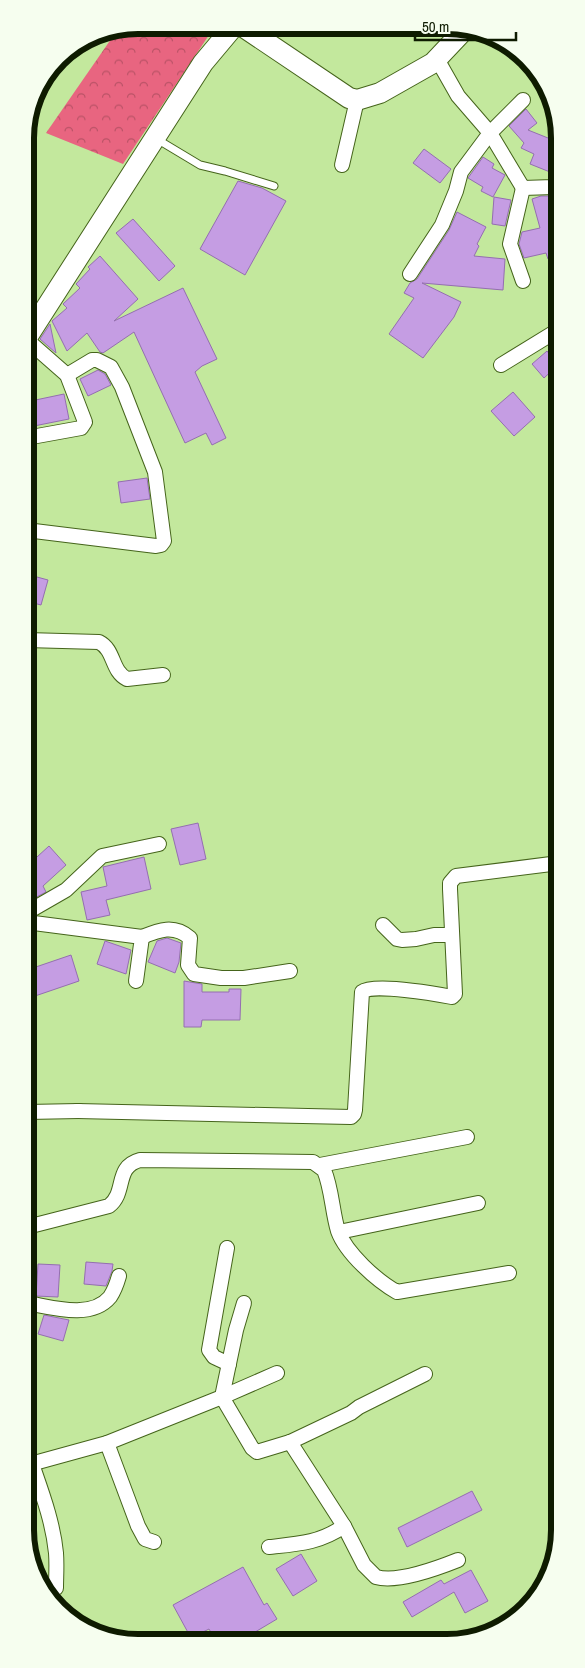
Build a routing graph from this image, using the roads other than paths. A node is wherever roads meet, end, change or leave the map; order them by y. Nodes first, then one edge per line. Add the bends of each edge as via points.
1 (227, 34) edge
2 (254, 34) edge
3 (460, 35) edge
4 (437, 59) junction
5 (357, 100) junction
6 (523, 100) dead end
7 (490, 133) junction
8 (155, 137) junction
9 (342, 165) dead end
10 (274, 186) dead end
11 (523, 188) junction
12 (551, 190) edge
13 (410, 274) dead end
14 (523, 281) dead end
15 (34, 326) edge
16 (551, 334) edge
17 (34, 346) edge
18 (502, 365) dead end
19 (67, 375) junction
20 (34, 437) edge
21 (34, 531) edge
22 (34, 640) edge
23 (164, 675) dead end
24 (159, 844) dead end
25 (551, 864) edge
26 (34, 908) edge
27 (34, 923) edge
28 (383, 925) dead end
29 (452, 935) junction
30 (142, 937) junction
31 (290, 971) dead end
32 (136, 981) dead end
33 (34, 1112) edge
34 (467, 1137) dead end
35 (320, 1166) junction
36 (478, 1203) dead end
37 (34, 1225) edge
38 (339, 1232) junction
39 (227, 1248) dead end
40 (509, 1273) dead end
41 (120, 1276) dead end
42 (244, 1303) dead end
43 (34, 1304) edge
44 (229, 1364) junction
45 (277, 1374) dead end
46 (425, 1374) dead end
47 (222, 1397) junction
48 (290, 1442) junction
49 (106, 1443) junction
50 (34, 1463) edge
51 (34, 1476) edge
52 (344, 1526) junction
53 (154, 1542) dead end
54 (269, 1546) dead end
55 (458, 1560) dead end
56 (56, 1588) dead end

1 - 8 street via 203,63
2 - 5 street via 349,98
3 - 4 street
4 - 5 street via 380,93
4 - 7 street via 458,96
5 - 9 street
6 - 7 street
7 - 11 street
7 - 13 street via 461,172 442,225
8 - 10 lane via 200,165
8 - 15 street
11 - 12 street
11 - 14 street via 510,249
16 - 18 street
17 - 19 street
19 - 20 street via 85,424 81,428
19 - 21 street via 92,360 112,367 155,472 164,542 156,546
22 - 23 street via 99,642 108,649 115,667 124,678
24 - 26 street via 102,856 66,890
25 - 29 street via 456,876 450,883
27 - 30 street
28 - 29 street via 402,940
29 - 33 street via 456,991 453,996 369,989 362,992 355,1110 351,1117
30 - 31 street via 162,929 183,933 190,938 188,965 194,974 244,978
30 - 32 street
34 - 35 street
35 - 37 street via 313,1162 140,1160 128,1166 118,1197 109,1206
35 - 38 street via 326,1174
36 - 38 street
38 - 40 street via 352,1254 397,1292
39 - 44 street via 209,1350 214,1357
41 - 43 street via 111,1296 87,1310
42 - 44 street
44 - 47 street
45 - 47 street
46 - 48 street
47 - 48 street via 253,1450 259,1452
47 - 49 street
48 - 52 street
49 - 50 street
49 - 53 street via 138,1526 145,1539
51 - 56 street via 46,1504 56,1554
52 - 54 street via 331,1536 302,1544
52 - 55 street via 364,1565 376,1578 390,1579

